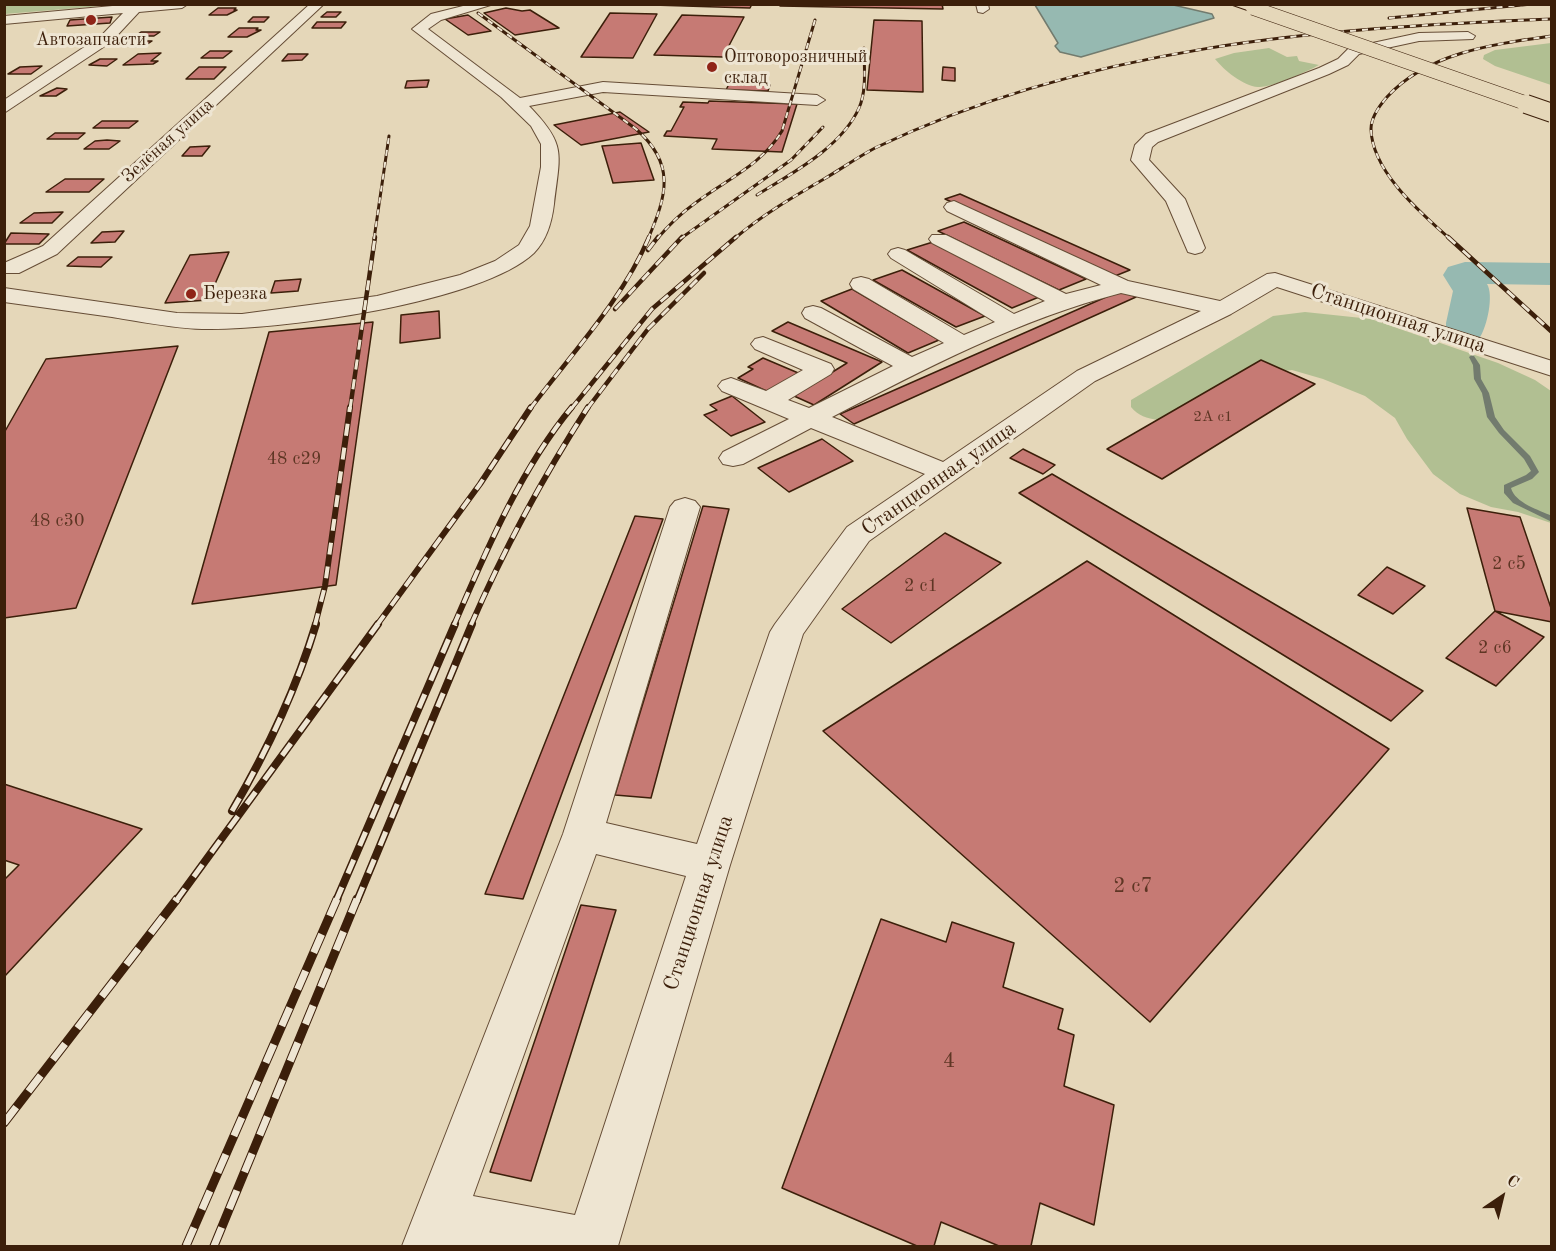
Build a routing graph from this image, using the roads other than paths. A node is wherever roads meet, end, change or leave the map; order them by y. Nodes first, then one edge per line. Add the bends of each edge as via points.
1 (182, 4) edge
2 (318, 4) edge
3 (1236, 4) edge
4 (1275, 4) edge
5 (481, 5) edge
6 (1247, 7) edge
7 (134, 9) junction
8 (4, 20) edge
9 (1468, 36) dead end
10 (1551, 99) edge
11 (817, 100) dead end
12 (517, 103) junction
13 (4, 108) edge
14 (1551, 113) edge
15 (954, 207) dead end
16 (939, 239) dead end
17 (1195, 248) dead end
18 (898, 254) dead end
19 (11, 268) dead end
20 (861, 284) dead end
21 (1121, 286) junction
22 (4, 295) edge
23 (1063, 301) junction
24 (1223, 309) junction
25 (813, 313) dead end
26 (1012, 322) junction
27 (764, 344) dead end
28 (963, 344) junction
29 (911, 366) junction
30 (1551, 369) edge
31 (731, 386) dead end
32 (768, 401) junction
33 (810, 418) junction
34 (733, 458) dead end
35 (946, 473) junction
36 (685, 507) dead end
37 (583, 834) junction
38 (710, 865) junction
39 (433, 1231) edge
40 (592, 1246) edge

1 - 7 street
2 - 19 street, Зелёная улица via 50,250
3 - 6 main road
4 - 10 main road
5 - 12 street via 436,17 419,29
6 - 14 main road, bridge
7 - 8 street
7 - 13 street via 106,39
9 - 17 street via 1419,37 1354,51 1343,62 1324,71 1152,138 1144,145 1140,160 1179,206
11 - 12 street via 603,87
12 - 22 street via 541,129 552,150 544,210 535,238 525,250 487,273 367,304 283,318 222,322 172,320
15 - 21 street
16 - 23 street
18 - 26 street
20 - 28 street
21 - 23 street
21 - 24 street
23 - 26 street
24 - 30 street, Станционная улица via 1275,279
24 - 35 street, Станционная улица via 1086,376
25 - 29 street
26 - 28 street
27 - 32 street via 822,369
28 - 29 street
29 - 33 street
31 - 32 street
32 - 33 street
33 - 34 street
33 - 35 street
35 - 38 street, Станционная улица via 858,534 787,632
36 - 37 street
37 - 38 street
37 - 39 street
38 - 40 street, Станционная улица
39 - 40 street

